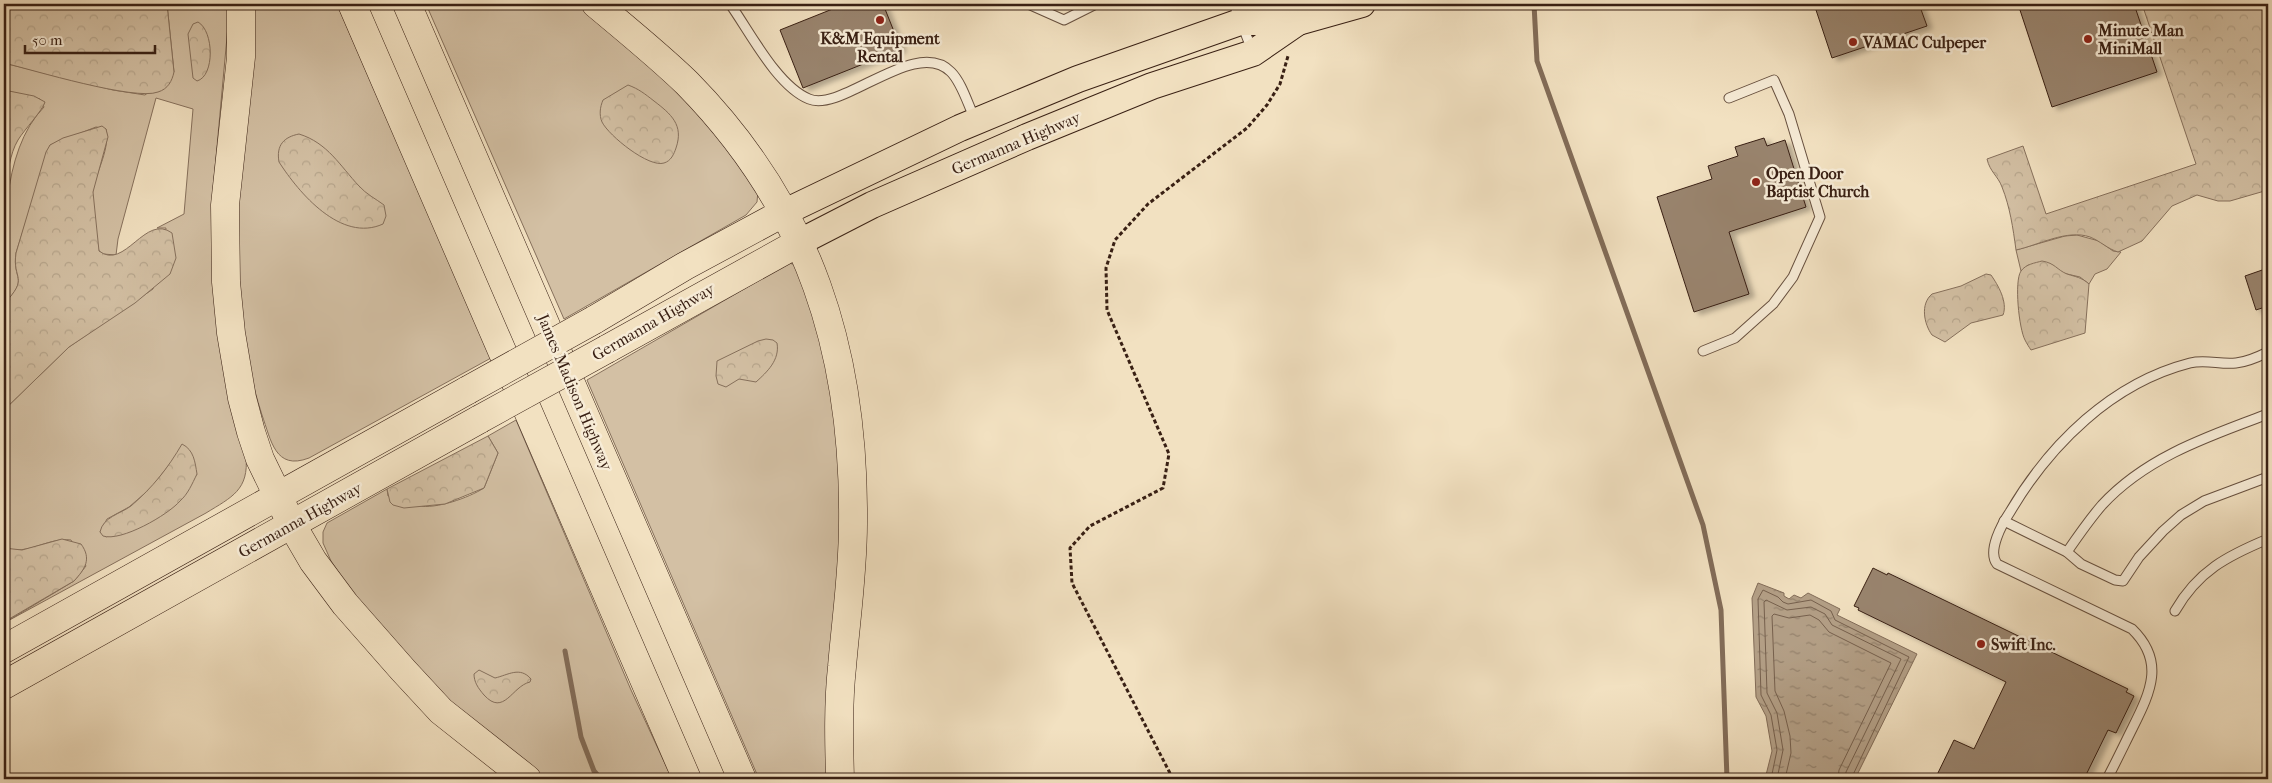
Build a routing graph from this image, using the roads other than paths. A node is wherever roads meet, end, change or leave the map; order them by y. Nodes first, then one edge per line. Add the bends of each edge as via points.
1 (241, 4) edge
2 (352, 4) edge
3 (407, 4) edge
4 (596, 4) edge
5 (730, 4) edge
6 (1028, 4) edge
7 (1096, 4) edge
8 (1362, 4) edge
9 (1237, 13) edge
10 (1298, 22) junction
11 (1253, 53) junction
12 (1730, 98) dead end
13 (976, 122) junction
14 (785, 212) junction
15 (800, 242) junction
16 (1703, 351) dead end
17 (2268, 352) edge
18 (2268, 414) edge
19 (2268, 478) edge
20 (277, 495) junction
21 (2004, 521) junction
22 (292, 525) junction
23 (2268, 539) edge
24 (2067, 552) junction
25 (2175, 611) dead end
26 (4, 649) edge
27 (4, 685) edge
28 (527, 779) edge
29 (687, 779) edge
30 (742, 779) edge
31 (840, 779) edge
32 (2107, 779) edge

1 - 20 highway via 241,57 225,205 226,282 242,398 260,458
2 - 29 highway
3 - 30 highway, James Madison Highway
4 - 14 highway via 688,84 761,173
5 - 13 lane via 780,79 811,100 826,101 898,69 927,62 939,64 951,72
6 - 7 lane via 1064,20
8 - 10 main road, Germanna Highway
9 - 10 main road, Germanna Highway
9 - 11 lane
9 - 13 main road, Germanna Highway
10 - 11 main road, Germanna Highway
11 - 15 main road, Germanna Highway via 1152,86 1027,137 872,205
12 - 16 lane via 1774,80 1789,114 1820,217 1793,277 1773,304 1735,338
13 - 14 main road, Germanna Highway
14 - 15 highway
14 - 20 highway, Germanna Highway, bridge
15 - 22 highway, Germanna Highway, bridge
15 - 31 highway via 818,289 840,366 853,470 853,526 839,724
17 - 21 lane via 2236,363 2191,363 2122,393 2095,412 2048,457 2027,482
18 - 24 lane via 2197,440 2140,473 2102,505
19 - 24 lane via 2204,501 2181,515 2163,530 2122,581 2081,564
20 - 22 highway
20 - 26 highway, Germanna Highway
21 - 24 lane
21 - 32 lane via 1993,554 1997,564 2132,629 2149,652 2152,679 2148,698
22 - 27 highway, Germanna Highway
22 - 28 highway via 313,561 345,604 402,670 441,710
23 - 25 lane via 2226,558 2205,573 2186,591

